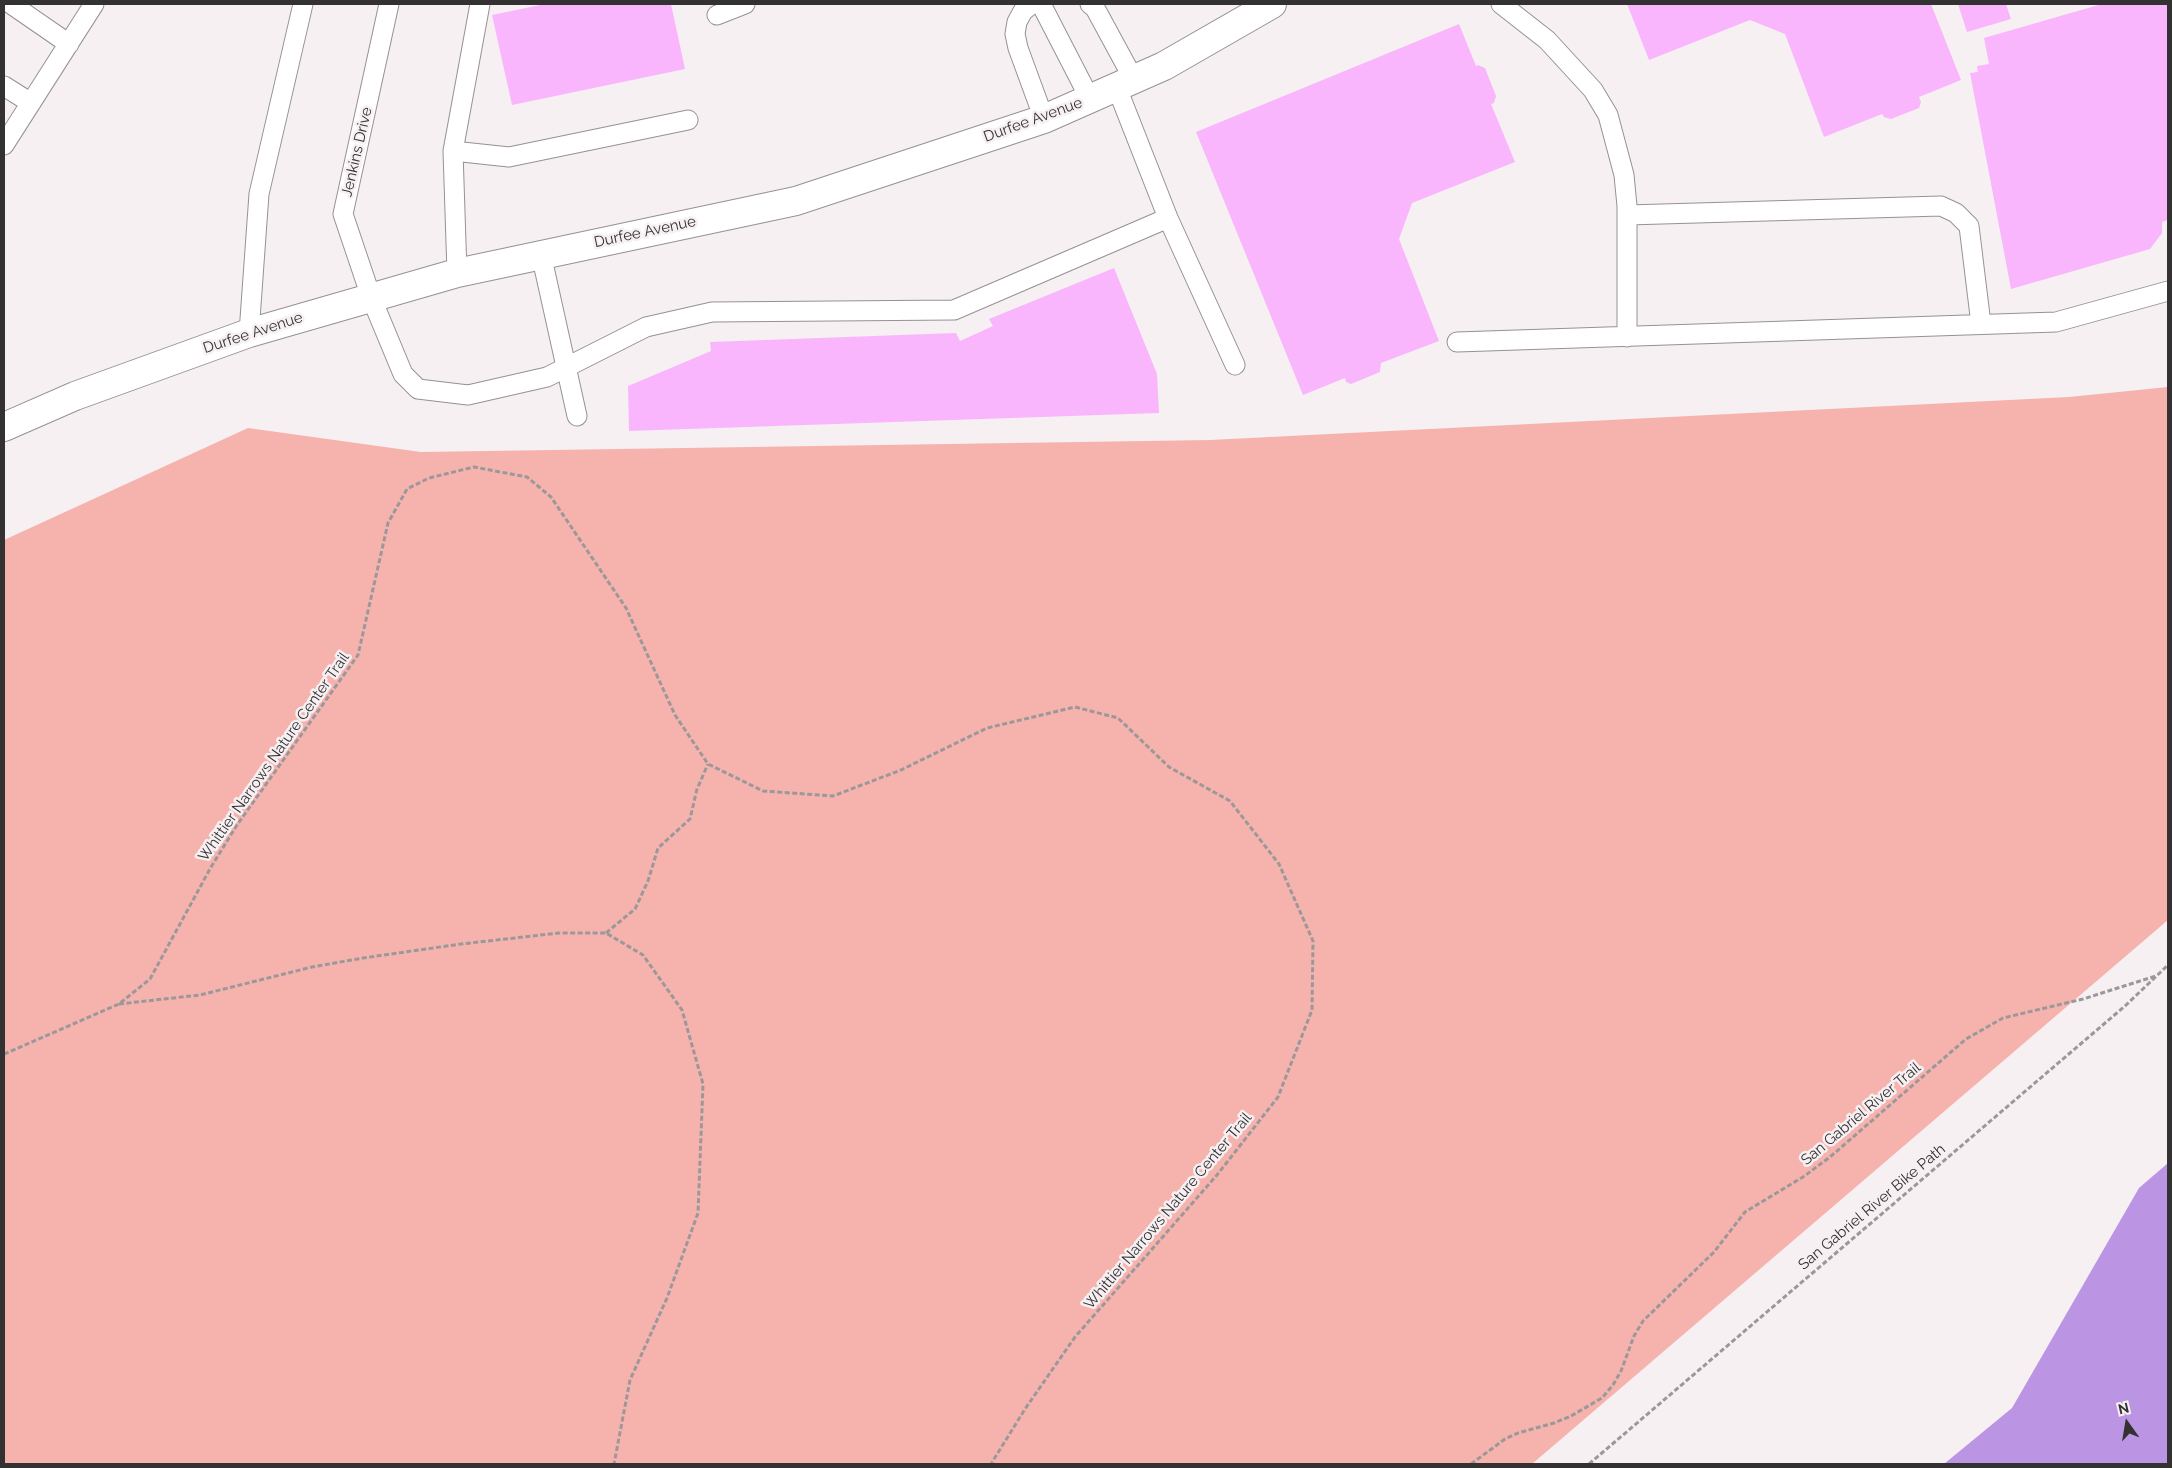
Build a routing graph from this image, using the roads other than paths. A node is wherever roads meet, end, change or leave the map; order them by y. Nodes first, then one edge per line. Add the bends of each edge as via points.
1 (10, 4) edge
2 (94, 4) edge
3 (303, 4) edge
4 (389, 4) edge
5 (480, 4) edge
6 (745, 4) edge
7 (1032, 4) edge
8 (1041, 4) edge
9 (1090, 4) edge
10 (1272, 4) edge
11 (1501, 4) edge
12 (717, 15) dead end
13 (69, 44) junction
14 (1125, 84) junction
15 (4, 86) edge
16 (1090, 99) junction
17 (31, 103) junction
18 (1044, 119) junction
19 (688, 120) dead end
20 (4, 145) edge
21 (453, 151) junction
22 (1627, 215) junction
23 (1168, 218) junction
24 (541, 254) junction
25 (457, 272) junction
26 (2168, 292) edge
27 (371, 297) junction
28 (1981, 324) junction
29 (249, 333) junction
30 (1627, 336) junction
31 (1457, 342) dead end
32 (1235, 365) dead end
33 (566, 367) junction
34 (577, 416) dead end
35 (4, 427) edge

1 - 13 lane
2 - 13 lane
3 - 29 lane via 259,194
4 - 27 lane, Jenkins Drive via 343,214
5 - 21 lane
6 - 12 lane
7 - 18 lane via 1023,11 1015,34
8 - 16 lane
9 - 14 lane via 1095,8
10 - 14 main road, Durfee Avenue via 1164,66
11 - 22 lane via 1547,40 1593,90 1608,115 1624,175
13 - 17 lane
14 - 16 main road, Durfee Avenue
14 - 23 lane
15 - 17 lane
16 - 18 main road, Durfee Avenue
17 - 20 lane
18 - 24 main road, Durfee Avenue via 796,200
19 - 21 lane via 509,157
21 - 25 lane
22 - 28 lane via 1941,206 1956,213 1968,226
22 - 30 lane
23 - 32 lane
23 - 33 lane, Jenkins Drive via 954,310 712,312 646,327
24 - 25 main road, Durfee Avenue
24 - 33 lane
25 - 27 main road, Durfee Avenue
26 - 28 lane via 2056,322
27 - 29 main road, Durfee Avenue
27 - 33 lane, Jenkins Drive via 403,374 418,389 468,395 547,377
28 - 30 lane
29 - 35 main road, Durfee Avenue via 75,396
30 - 31 lane
33 - 34 lane

